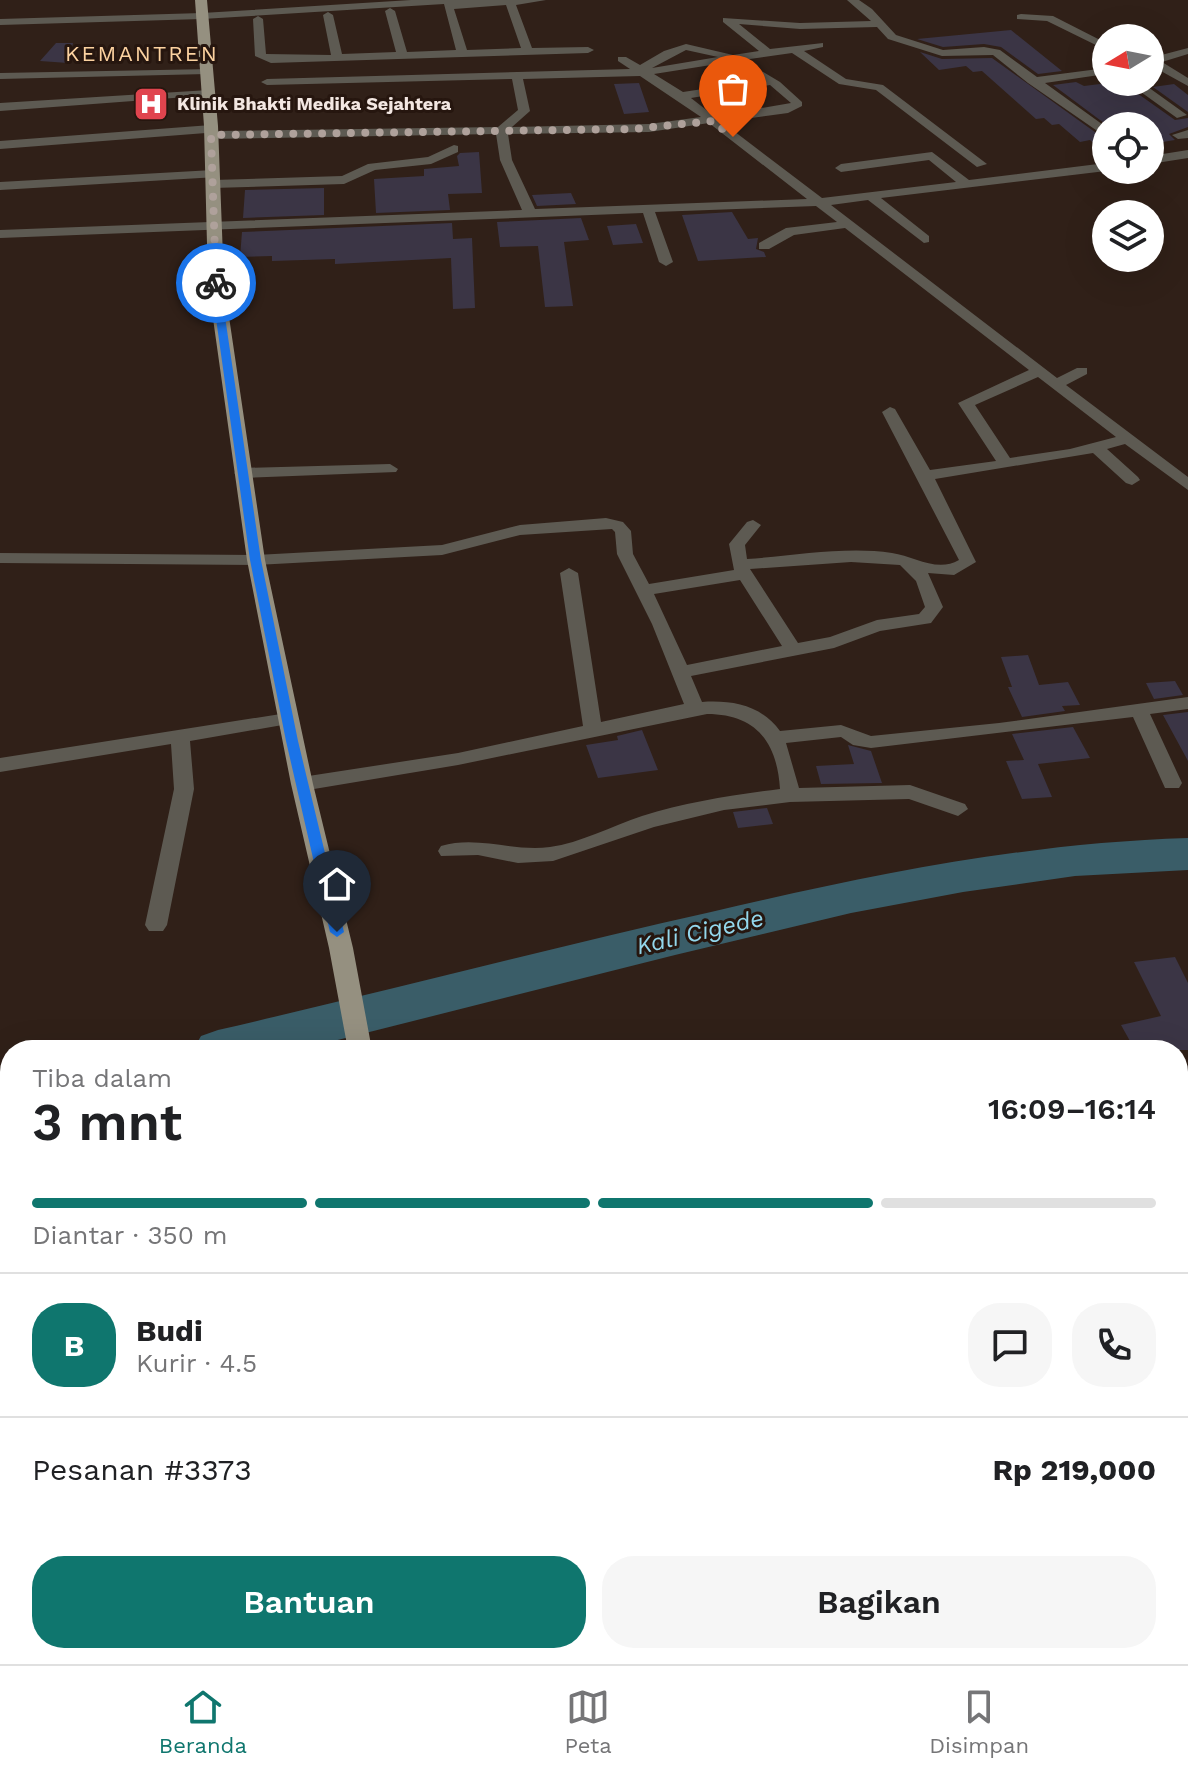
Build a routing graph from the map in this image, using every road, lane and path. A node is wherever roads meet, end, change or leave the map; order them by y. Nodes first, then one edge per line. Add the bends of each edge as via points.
1 (462, 0) edge
2 (541, 0) edge
3 (852, 0) edge
4 (510, 3) junction
5 (448, 6) junction
6 (390, 11) junction
7 (202, 13) edge
8 (328, 15) junction
9 (1021, 17) dead end
10 (258, 19) junction
11 (0, 22) edge
12 (878, 24) junction
13 (800, 26) junction
14 (1092, 40) edge
15 (794, 49) junction
16 (588, 50) dead end
17 (528, 51) junction
18 (1188, 51) edge
19 (462, 53) junction
20 (768, 53) junction
21 (402, 55) junction
22 (337, 57) junction
23 (1164, 58) edge
24 (622, 59) dead end
25 (736, 59) junction
26 (1164, 69) edge
27 (207, 71) junction
28 (643, 71) junction
29 (1092, 74) edge
30 (517, 75) junction
31 (0, 76) edge
32 (1032, 81) junction
33 (267, 82) dead end
34 (769, 82) junction
35 (14, 83) dead end
36 (1188, 83) edge
37 (209, 93) junction
38 (681, 96) junction
39 (1153, 96) edge
40 (4, 107) edge
41 (1181, 115) dead end
42 (712, 121) junction
43 (1092, 123) edge
44 (501, 130) junction
45 (211, 132) junction
46 (0, 145) edge
47 (454, 149) dead end
48 (1188, 154) edge
49 (1164, 158) edge
50 (981, 164) dead end
51 (841, 168) dead end
52 (1092, 169) edge
53 (213, 179) junction
54 (968, 185) junction
55 (0, 186) edge
56 (872, 197) junction
57 (820, 202) junction
58 (647, 207) junction
59 (530, 213) junction
60 (214, 223) junction
61 (849, 224) junction
62 (0, 234) edge
63 (924, 239) dead end
64 (764, 246) dead end
65 (666, 262) dead end
66 (1038, 371) junction
67 (1082, 371) dead end
68 (1056, 384) junction
69 (890, 412) dead end
70 (1127, 439) junction
71 (1095, 447) junction
72 (1005, 462) junction
73 (390, 469) dead end
74 (242, 473) junction
75 (925, 476) junction
76 (1132, 480) dead end
77 (1185, 481) edge
78 (753, 525) dead end
79 (1, 560) edge
80 (256, 560) junction
81 (915, 567) junction
82 (742, 570) junction
83 (569, 573) dead end
84 (645, 590) junction
85 (792, 648) junction
86 (681, 672) junction
87 (1188, 703) edge
88 (695, 708) junction
89 (1138, 708) junction
90 (287, 719) junction
91 (593, 729) junction
92 (180, 736) junction
93 (775, 738) junction
94 (0, 765) edge
95 (1172, 783) dead end
96 (302, 784) junction
97 (790, 795) junction
98 (958, 809) dead end
99 (448, 851) dead end
100 (156, 925) dead end
101 (358, 1040) edge

1 - 7 street
2 - 4 street
3 - 12 street
4 - 5 street
4 - 17 street
5 - 6 street
5 - 19 street
6 - 8 street
6 - 21 street
7 - 10 street
7 - 11 street
7 - 27 main road
8 - 10 street
8 - 22 street
9 - 14 street via 1049,18
10 - 22 street via 263,59
12 - 13 street
12 - 32 street via 892,37 942,53 996,52
13 - 15 street via 819,45
13 - 20 street via 727,20
15 - 20 street
15 - 50 street via 843,82 879,87
16 - 17 street
17 - 19 street
18 - 23 street
19 - 21 street
20 - 25 street
21 - 22 street
24 - 28 street
25 - 28 street
25 - 28 street via 683,47
25 - 34 street
26 - 36 street
27 - 31 street
27 - 37 main road
28 - 30 street
28 - 38 street
29 - 32 street
30 - 33 street
30 - 44 street via 524,111
32 - 43 street
34 - 38 street
34 - 42 street via 798,104
35 - 40 street
37 - 40 street
37 - 45 main road
38 - 42 street
39 - 41 street
42 - 44 street via 649,128
42 - 57 street
44 - 45 street
44 - 59 street via 506,160
45 - 46 street
45 - 53 main road
47 - 53 street via 431,160 372,167 344,180
48 - 49 street
51 - 54 street via 932,156
52 - 54 street
53 - 55 street
53 - 60 main road
54 - 56 street
56 - 57 street
56 - 63 street
57 - 58 street
57 - 61 street
58 - 59 street
58 - 65 street
59 - 60 street
60 - 62 street
60 - 74 main road via 216,283
61 - 64 street via 791,231
61 - 66 street
66 - 68 street
66 - 72 street via 966,403
67 - 68 street
68 - 70 street
69 - 75 street
70 - 71 street
70 - 77 street
71 - 72 street
71 - 76 street
72 - 75 street
73 - 74 street
74 - 80 main road
75 - 81 street via 968,562 954,570
78 - 82 street via 737,544
79 - 80 street
80 - 84 street via 442,550 520,530 606,523 623,531 625,554
80 - 90 main road
81 - 82 street via 893,559 829,559
81 - 85 street via 933,599 931,615 925,619
82 - 84 street
82 - 85 street
83 - 91 street
84 - 86 street
85 - 86 street
86 - 88 street
87 - 89 street
88 - 91 street
88 - 93 street via 723,706 749,712
89 - 93 street via 871,742 841,731
89 - 95 street
90 - 92 street
90 - 96 main road
91 - 96 street via 458,759
92 - 94 street
92 - 100 street via 184,789
93 - 97 street
96 - 101 main road
97 - 98 street via 910,792
97 - 99 street via 724,803 650,821 553,854

